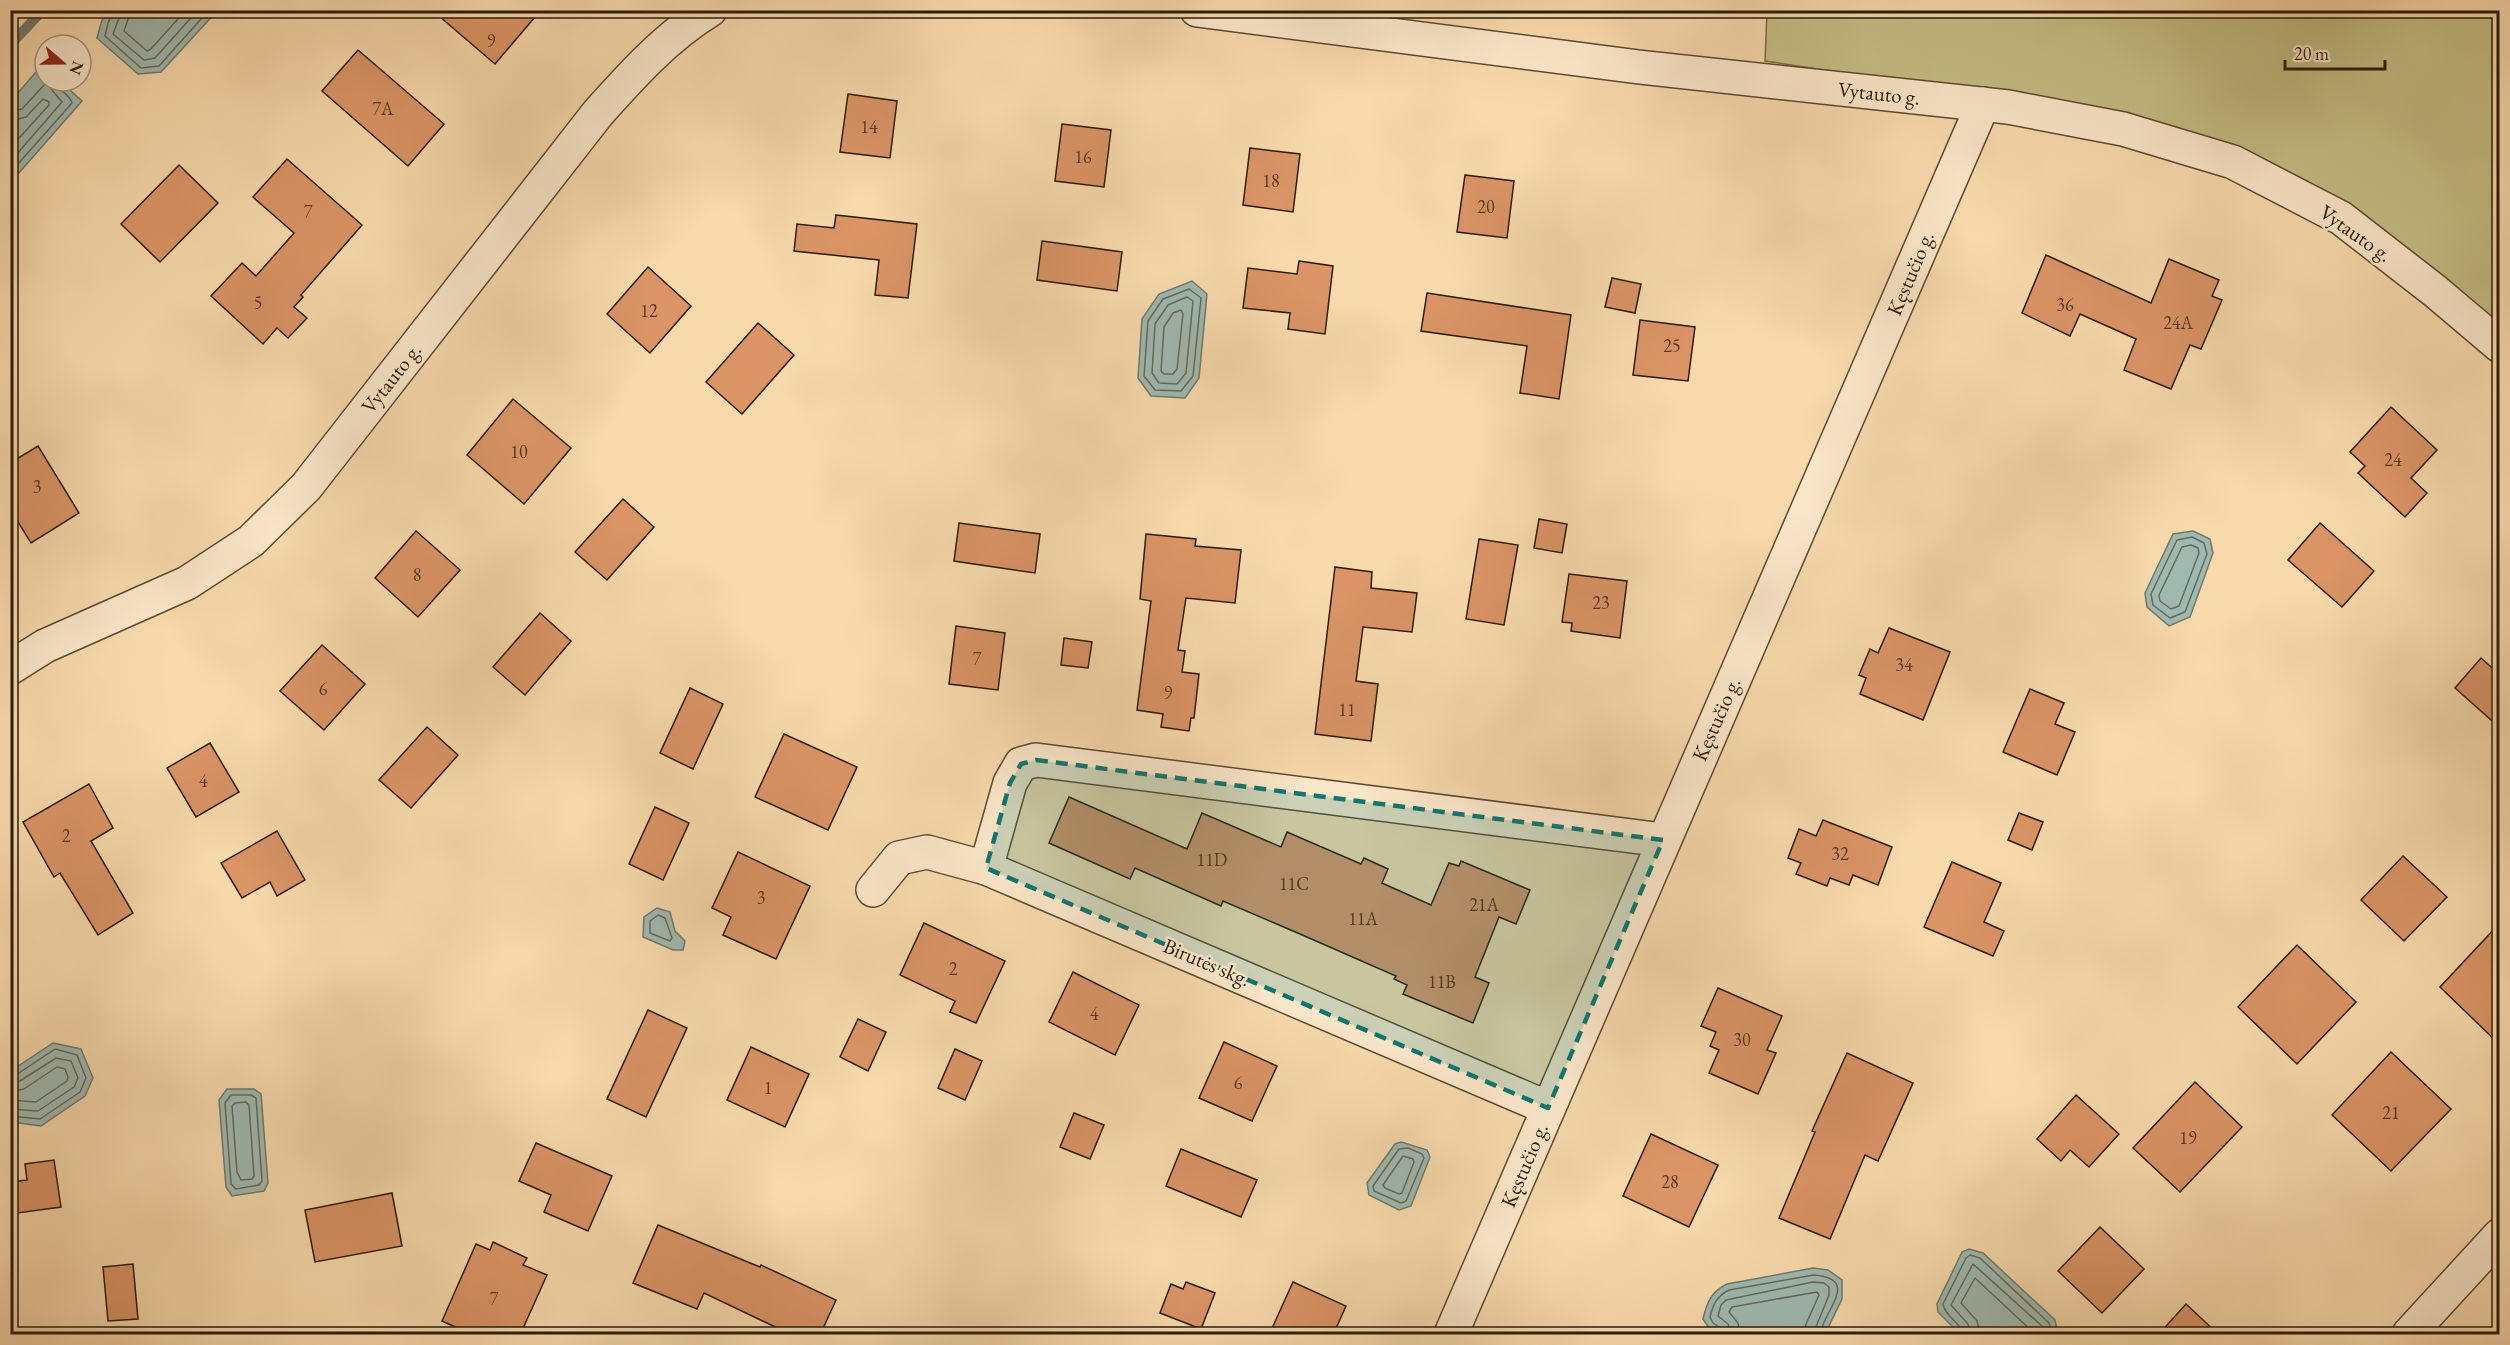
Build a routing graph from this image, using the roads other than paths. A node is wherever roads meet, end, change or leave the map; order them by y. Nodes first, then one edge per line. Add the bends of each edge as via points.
1 (710, 10) edge
2 (1197, 10) edge
3 (1983, 104) junction
4 (2499, 346) edge
5 (10, 668) edge
6 (1663, 840) junction
7 (986, 867) junction
8 (873, 890) dead end
9 (1548, 1108) junction
10 (2499, 1235) edge
11 (1451, 1335) edge
12 (2409, 1335) edge

1 - 5 street, Vytauto g. via 644,62 598,113 306,487 251,541 187,583 45,646
2 - 3 street, Vytauto g. via 1639,67
3 - 4 street, Vytauto g. via 2123,129 2233,162 2341,218
3 - 6 street, Kęstučio g.
6 - 7 street via 1036,760 1021,764 1010,783
6 - 9 street, Kęstučio g.
7 - 8 street, Birutės skg. via 927,852 898,858
7 - 9 street, Birutės skg.
9 - 11 street, Kęstučio g.
10 - 12 street

